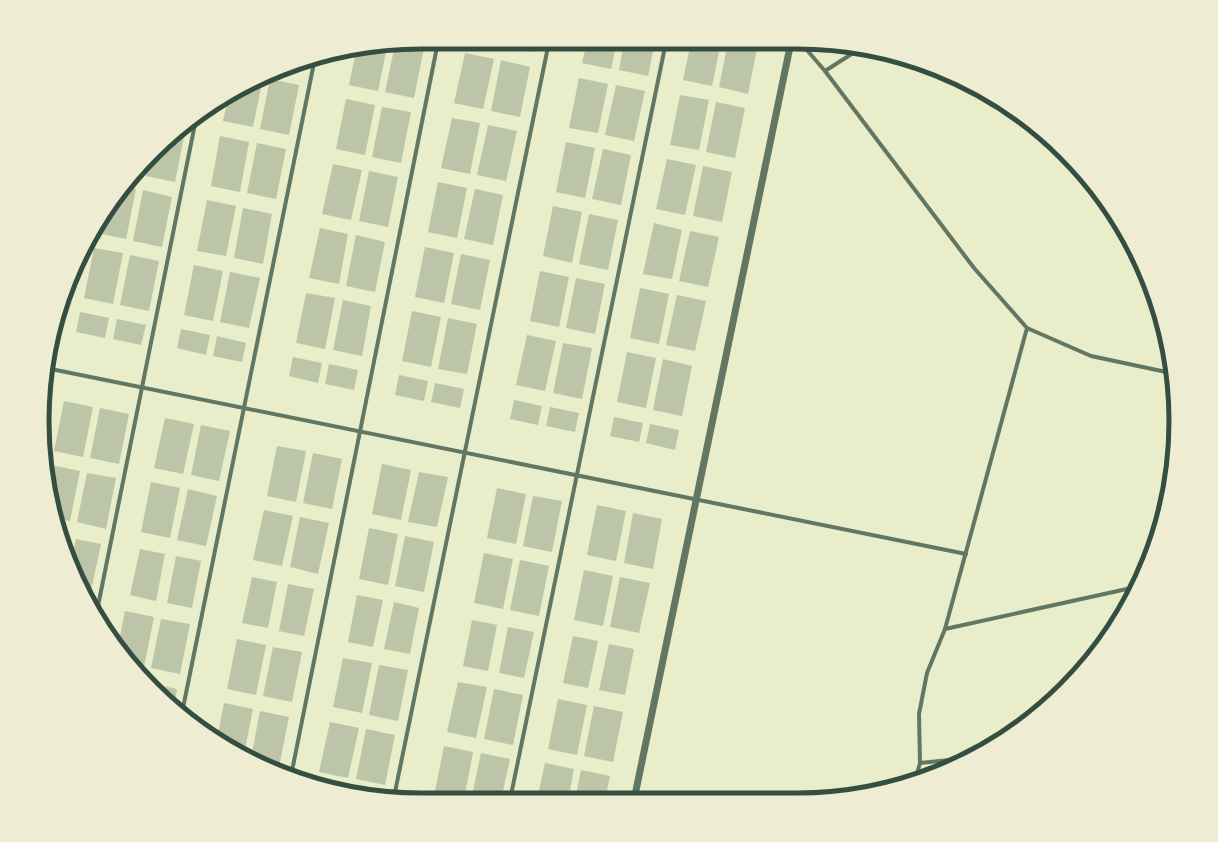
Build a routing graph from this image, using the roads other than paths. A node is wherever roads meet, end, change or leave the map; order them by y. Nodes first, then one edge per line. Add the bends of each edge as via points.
1 (437, 49) edge
2 (548, 49) edge
3 (665, 49) edge
4 (790, 49) edge
5 (806, 49) edge
6 (853, 53) edge
7 (315, 65) edge
8 (825, 71) junction
9 (195, 126) edge
10 (1027, 328) junction
11 (52, 369) edge
12 (1166, 372) edge
13 (142, 388) junction
14 (244, 408) junction
15 (360, 432) junction
16 (464, 452) junction
17 (577, 475) junction
18 (696, 499) junction
19 (966, 554) junction
20 (1130, 588) edge
21 (98, 606) edge
22 (945, 629) junction
23 (183, 707) edge
24 (951, 760) edge
25 (920, 763) junction
26 (292, 770) edge
27 (917, 773) edge
28 (395, 792) edge
29 (511, 793) edge
30 (635, 793) edge

1 - 15 street
2 - 16 street
3 - 17 street
4 - 18 street
5 - 8 street
6 - 8 street
7 - 14 street
8 - 10 street via 974,268
9 - 13 street
10 - 12 street via 1091,356
10 - 19 street
11 - 13 street
13 - 14 street
13 - 21 street
14 - 15 street
14 - 23 street
15 - 16 street
15 - 26 street
16 - 17 street
16 - 28 street
17 - 18 street
17 - 29 street
18 - 19 street
18 - 30 street
19 - 22 street
20 - 22 street
22 - 25 street via 927,674 919,714
24 - 25 street
25 - 27 street

